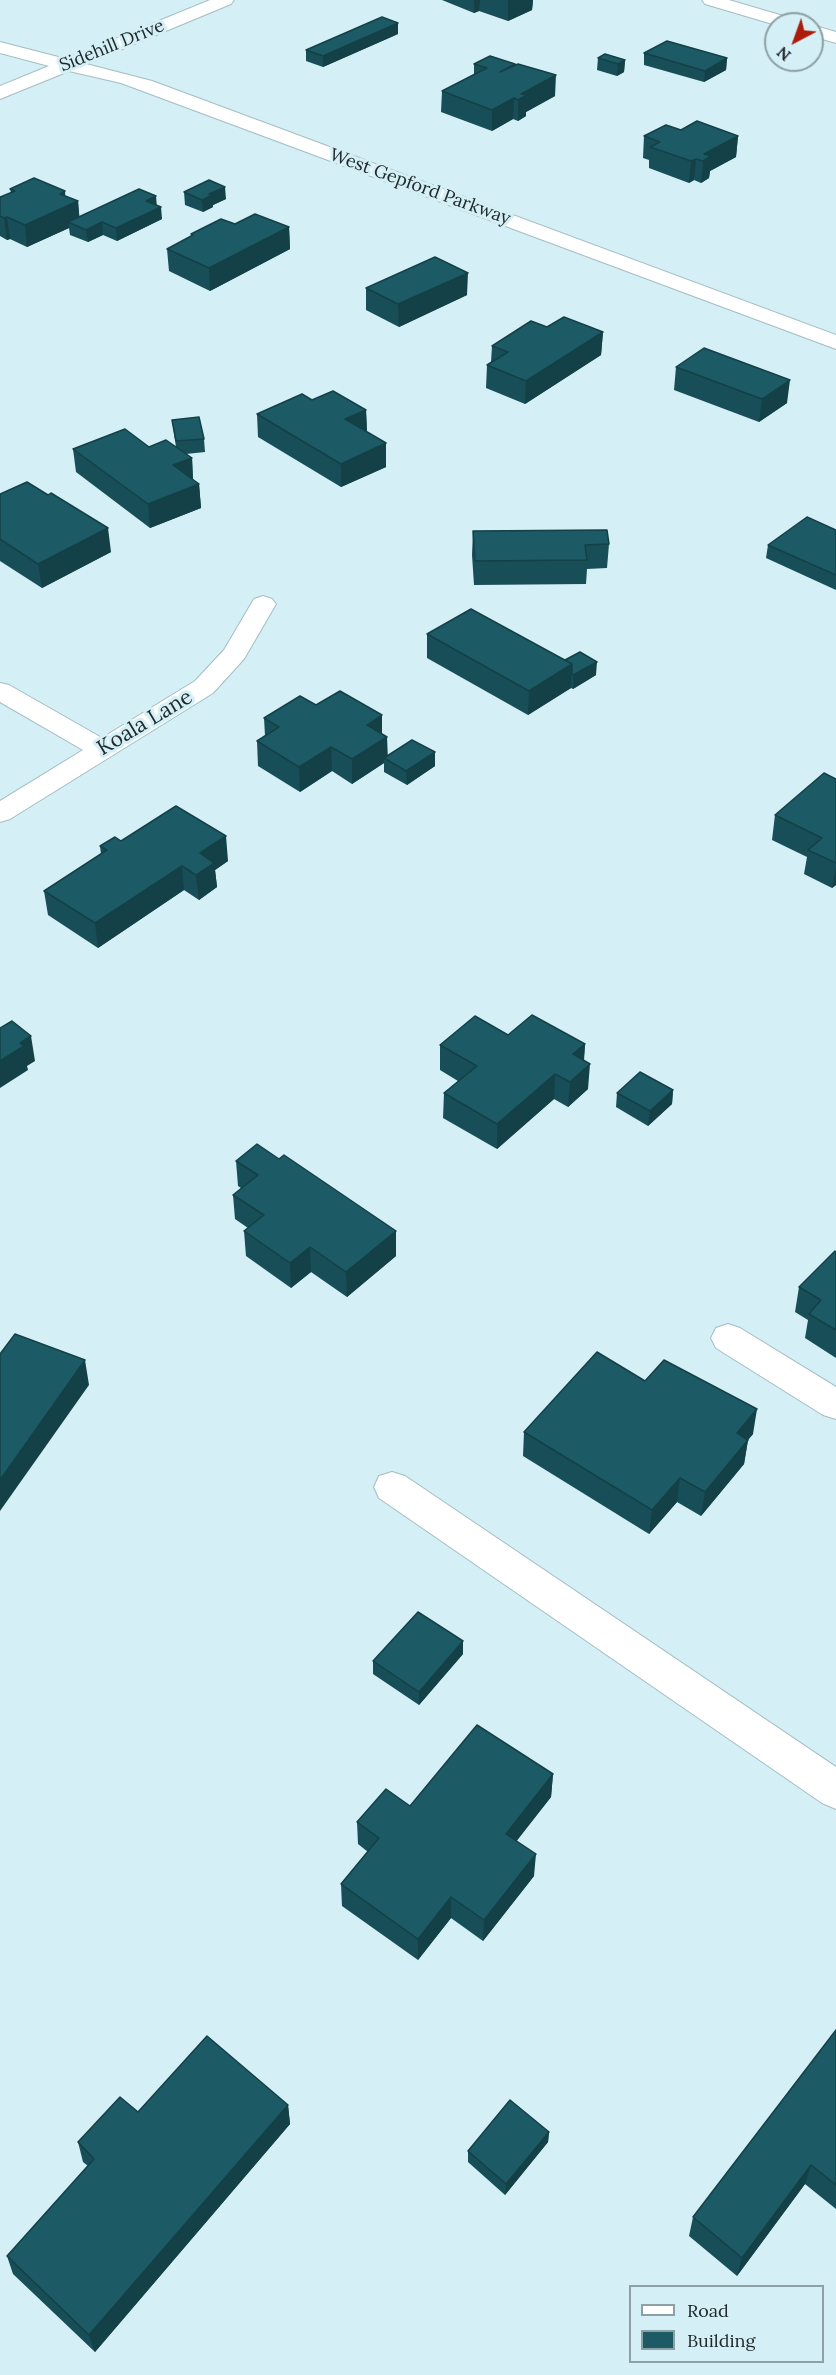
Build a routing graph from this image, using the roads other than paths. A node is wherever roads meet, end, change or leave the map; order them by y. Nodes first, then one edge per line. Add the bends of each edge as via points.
1 (225, 0) edge
2 (711, 0) edge
3 (764, 16) edge
4 (0, 47) edge
5 (64, 66) junction
6 (0, 93) edge
7 (836, 342) edge
8 (263, 604) dead end
9 (0, 691) edge
10 (102, 749) junction
11 (0, 813) edge
12 (728, 1338) dead end
13 (836, 1405) edge
14 (392, 1487) dead end
15 (836, 1790) edge

1 - 5 street, Sidehill Drive
2 - 3 street
4 - 5 street, West Gepford Parkway
5 - 6 street, Sidehill Drive
5 - 7 street, West Gepford Parkway via 146,85
8 - 10 street, Koala Lane via 235,654 204,687
9 - 10 street
10 - 11 street, Koala Lane
12 - 13 street
14 - 15 street

